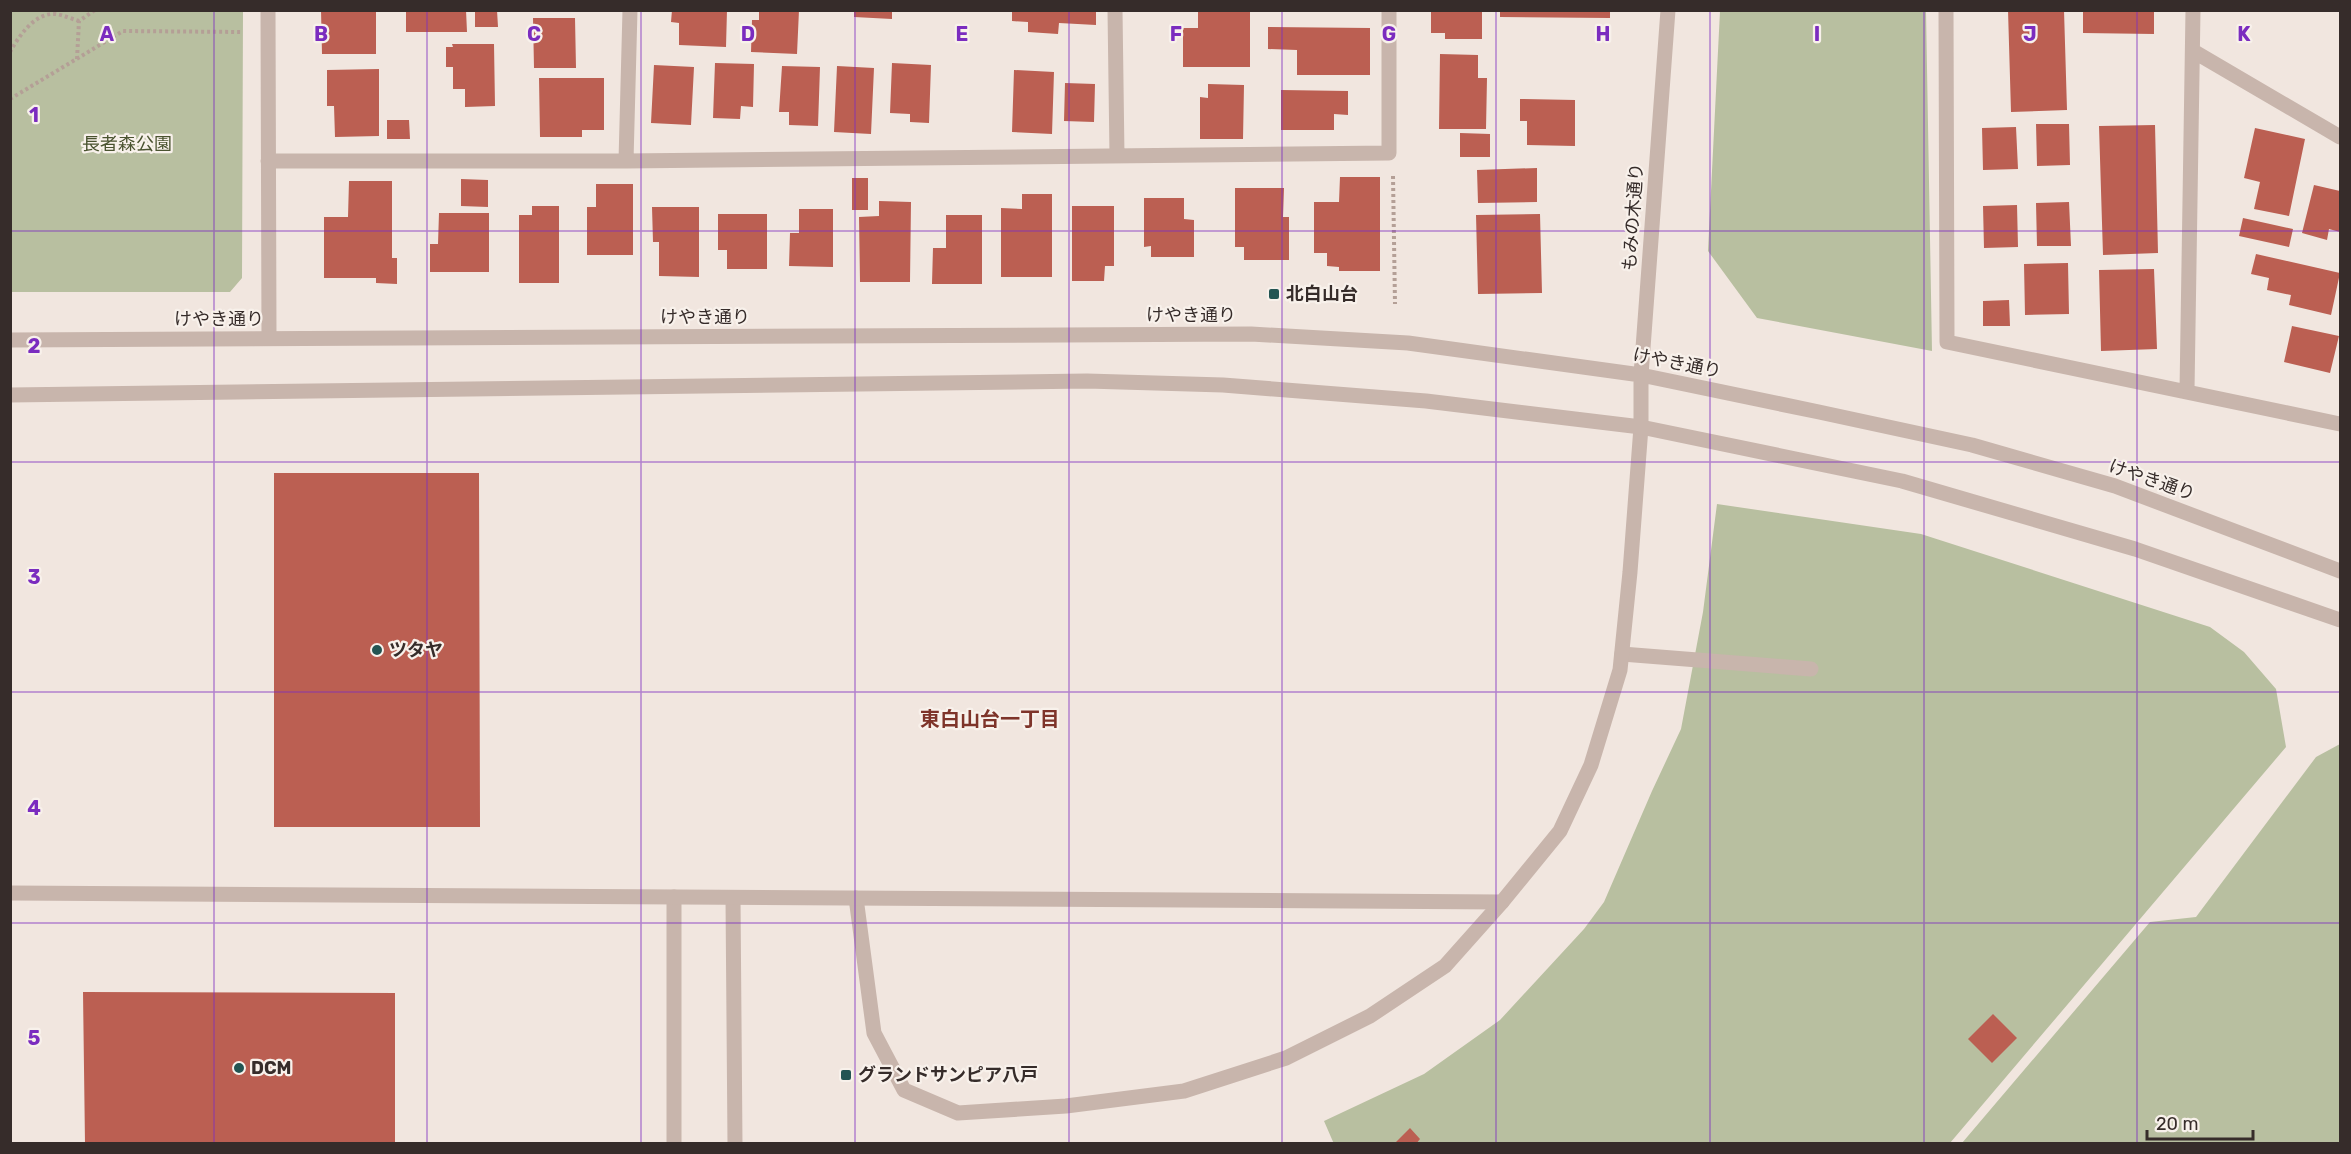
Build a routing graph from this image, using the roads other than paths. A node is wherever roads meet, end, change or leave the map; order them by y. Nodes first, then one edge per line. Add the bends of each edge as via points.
1 (268, 10) edge
2 (630, 10) edge
3 (1116, 10) edge
4 (1389, 10) edge
5 (1668, 10) edge
6 (1946, 10) edge
7 (2193, 10) edge
8 (2193, 51) junction
9 (2340, 137) edge
10 (1117, 156) junction
11 (268, 161) junction
12 (626, 161) junction
13 (269, 338) junction
14 (10, 340) edge
15 (1641, 375) junction
16 (2187, 391) junction
17 (10, 395) edge
18 (2340, 424) edge
19 (1641, 427) junction
20 (2340, 571) edge
21 (2340, 620) edge
22 (1622, 654) junction
23 (1812, 669) dead end
24 (10, 893) edge
25 (674, 897) junction
26 (733, 898) junction
27 (856, 898) junction
28 (1502, 903) junction
29 (674, 1143) edge
30 (735, 1143) edge

1 - 11 street
2 - 12 street
3 - 10 street
4 - 10 street via 1389,153
5 - 15 street, もみの木通り
6 - 16 street via 1947,342
7 - 8 street
8 - 9 street
8 - 16 street
10 - 12 street
11 - 12 street
11 - 13 street
13 - 14 street, けやき通り
13 - 15 street, けやき通り via 1251,334 1408,343
15 - 19 street, もみの木通り
15 - 20 street, けやき通り via 1972,445 2115,486
16 - 18 street
17 - 19 street via 1087,381 1223,385 1426,400
19 - 21 street via 1902,481 2135,549
19 - 22 street, もみの木通り
22 - 23 street
22 - 28 street, もみの木通り via 1592,765 1560,831
24 - 25 street
25 - 26 street
25 - 29 street
26 - 27 street
26 - 30 street
27 - 28 street
27 - 28 street, もみの木通り via 874,1033 904,1090 958,1113 1066,1106 1184,1091 1287,1058 1370,1016 1445,966

